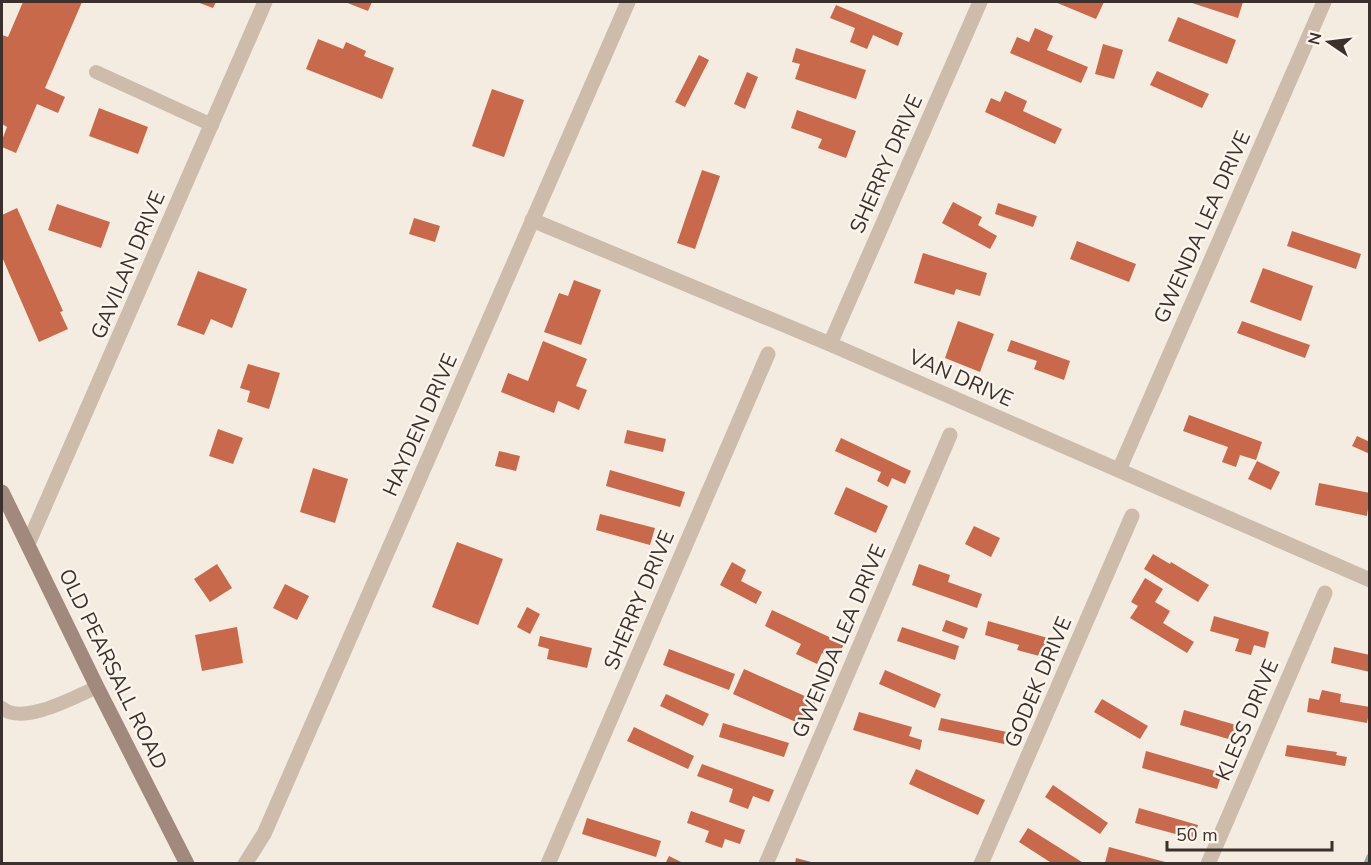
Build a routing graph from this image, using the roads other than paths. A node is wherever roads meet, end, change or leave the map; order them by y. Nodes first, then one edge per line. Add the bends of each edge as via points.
1 (265, 2) edge
2 (628, 2) edge
3 (980, 2) edge
4 (1324, 2) edge
5 (96, 72) dead end
6 (212, 124) junction
7 (532, 220) junction
8 (830, 344) junction
9 (768, 354) dead end
10 (950, 435) dead end
11 (1119, 470) junction
12 (2, 492) edge
13 (1132, 516) dead end
14 (28, 544) junction
15 (1370, 580) edge
16 (1325, 593) dead end
17 (97, 687) junction
18 (2, 708) edge
19 (187, 864) edge
20 (245, 864) edge
21 (548, 864) edge
22 (766, 864) edge
23 (981, 864) edge
24 (1208, 864) edge

1 - 6 street, GAVILAN DRIVE
2 - 7 street, HAYDEN DRIVE
3 - 8 street, SHERRY DRIVE
4 - 11 street, GWENDA LEA DRIVE
5 - 6 lane
6 - 14 street, GAVILAN DRIVE
7 - 8 street, VAN DRIVE
7 - 20 street, HAYDEN DRIVE via 264,834
8 - 11 street, VAN DRIVE
9 - 21 street, SHERRY DRIVE
10 - 22 street, GWENDA LEA DRIVE
11 - 15 street, VAN DRIVE
12 - 14 main road, OLD PEARSALL ROAD
13 - 23 street, GODEK DRIVE
14 - 17 main road, OLD PEARSALL ROAD
16 - 24 street, KLESS DRIVE
17 - 18 lane via 35,714 6,712
17 - 19 main road, OLD PEARSALL ROAD

